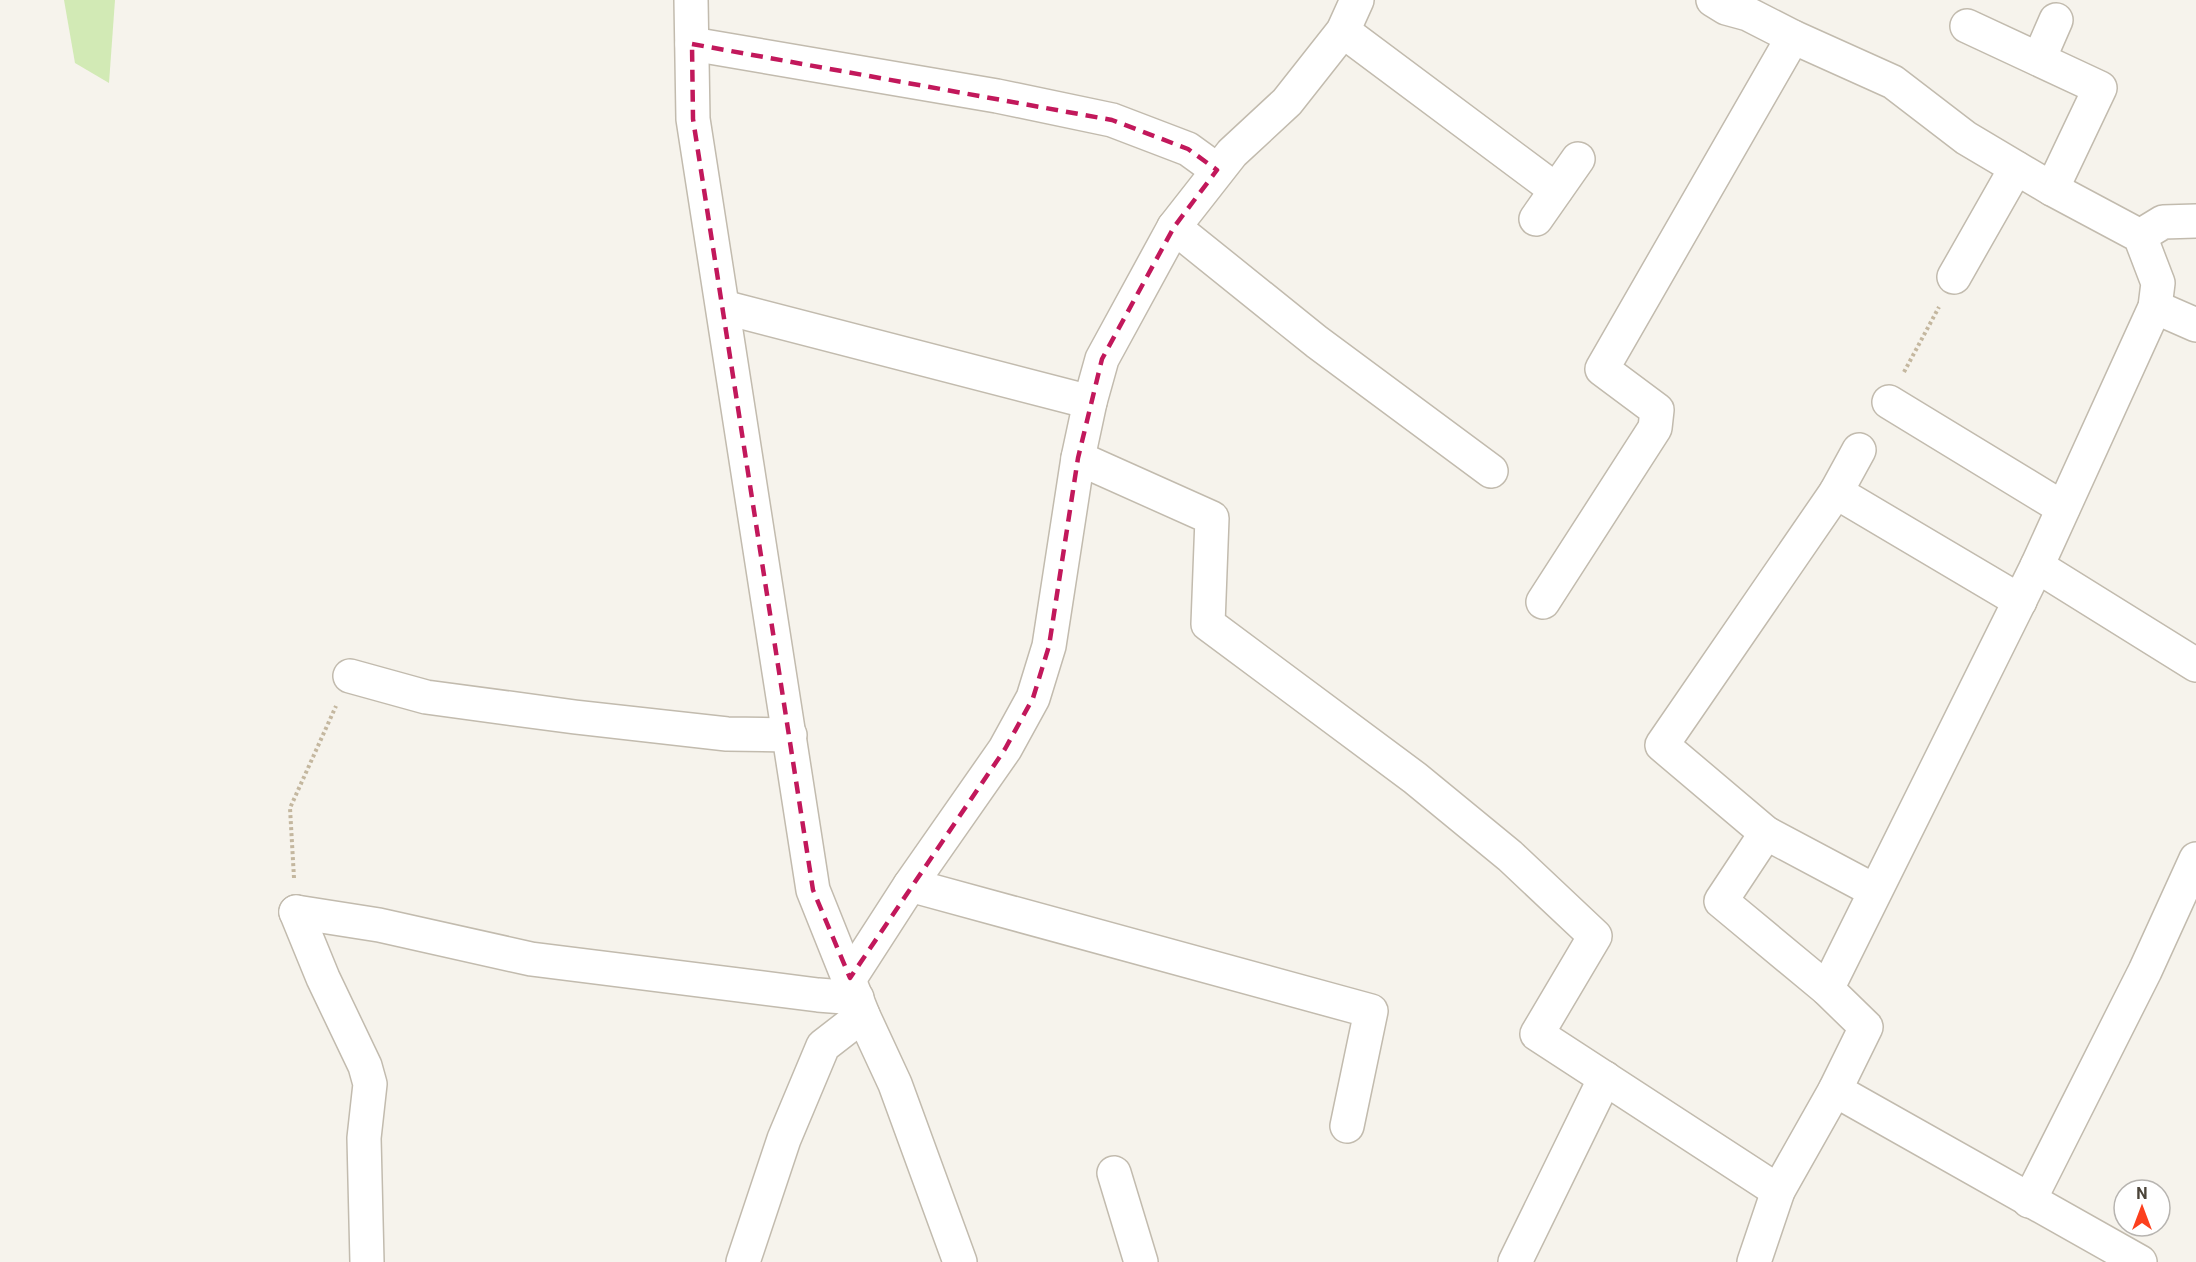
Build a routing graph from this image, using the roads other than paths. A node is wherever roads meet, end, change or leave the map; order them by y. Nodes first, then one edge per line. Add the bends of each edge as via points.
1 (691, 0) edge
2 (1357, 0) edge
3 (1713, 0) edge
4 (1752, 7) edge
5 (2056, 20) dead end
6 (1967, 26) dead end
7 (1343, 31) junction
8 (1793, 37) junction
9 (692, 44) junction
10 (2039, 59) junction
11 (1578, 159) dead end
12 (2016, 168) junction
13 (1217, 170) junction
14 (2052, 189) junction
15 (1556, 190) junction
16 (1536, 219) dead end
17 (2196, 221) edge
18 (1174, 227) junction
19 (2140, 236) junction
20 (1954, 277) road end
21 (723, 307) junction
22 (2155, 307) junction
23 (2196, 324) edge
24 (1090, 402) junction
25 (1888, 402) road end
26 (1859, 450) dead end
27 (1078, 458) junction
28 (1491, 471) dead end
29 (1836, 492) junction
30 (2063, 508) junction
31 (2037, 566) junction
32 (2020, 601) junction
33 (1543, 602) dead end
34 (2196, 664) edge
35 (350, 676) road end
36 (790, 735) junction
37 (1766, 832) junction
38 (2196, 859) edge
39 (910, 885) junction
40 (1875, 891) junction
41 (1827, 988) junction
42 (856, 997) junction
43 (1605, 1078) junction
44 (1835, 1090) junction
45 (1347, 1126) dead end
46 (1114, 1173) dead end
47 (1778, 1191) junction
48 (2030, 1201) junction
49 (367, 1262) edge
50 (743, 1262) edge
51 (960, 1262) edge
52 (1141, 1262) edge
53 (1515, 1262) edge
54 (1754, 1262) edge
55 (2140, 1262) edge

1 - 9 street
2 - 7 street
3 - 4 street via 1726,8
4 - 8 street
5 - 10 street
6 - 10 street
7 - 13 street via 1287,102
7 - 15 street
8 - 12 street via 1893,82 1966,138
8 - 33 street via 1602,369 1657,410 1655,428
9 - 13 street via 997,96 1112,120 1188,149
9 - 21 street via 693,119
10 - 14 street via 2100,88
11 - 15 street
12 - 14 street
12 - 20 street
13 - 18 street
14 - 19 street
15 - 16 street
17 - 19 street via 2163,222
18 - 24 street via 1102,359
18 - 28 street via 1317,342
19 - 22 street via 2158,283
21 - 24 street
21 - 36 street
22 - 23 street
22 - 30 street
24 - 27 street
25 - 30 street
26 - 29 street
27 - 39 street via 1049,646 1033,698 1005,749
27 - 43 street via 1212,518 1208,624 1415,778 1510,856 1595,936 1537,1034
29 - 32 street
29 - 37 street via 1662,745
30 - 31 street
31 - 32 street
31 - 34 street
32 - 40 street
35 - 36 street via 426,697 529,711 727,734
36 - 42 street via 813,890
37 - 40 street
37 - 41 street via 1721,901
38 - 48 street via 2145,971
39 - 42 street
39 - 45 street via 1371,1011
40 - 41 street
41 - 44 street via 1866,1027
42 - 49 street via 531,959 296,912 370,1084 364,1138
42 - 50 street via 823,1046 784,1139
42 - 51 street via 895,1084
43 - 47 street
43 - 53 street
44 - 47 street
44 - 48 street
46 - 52 street
47 - 54 street
48 - 55 street

